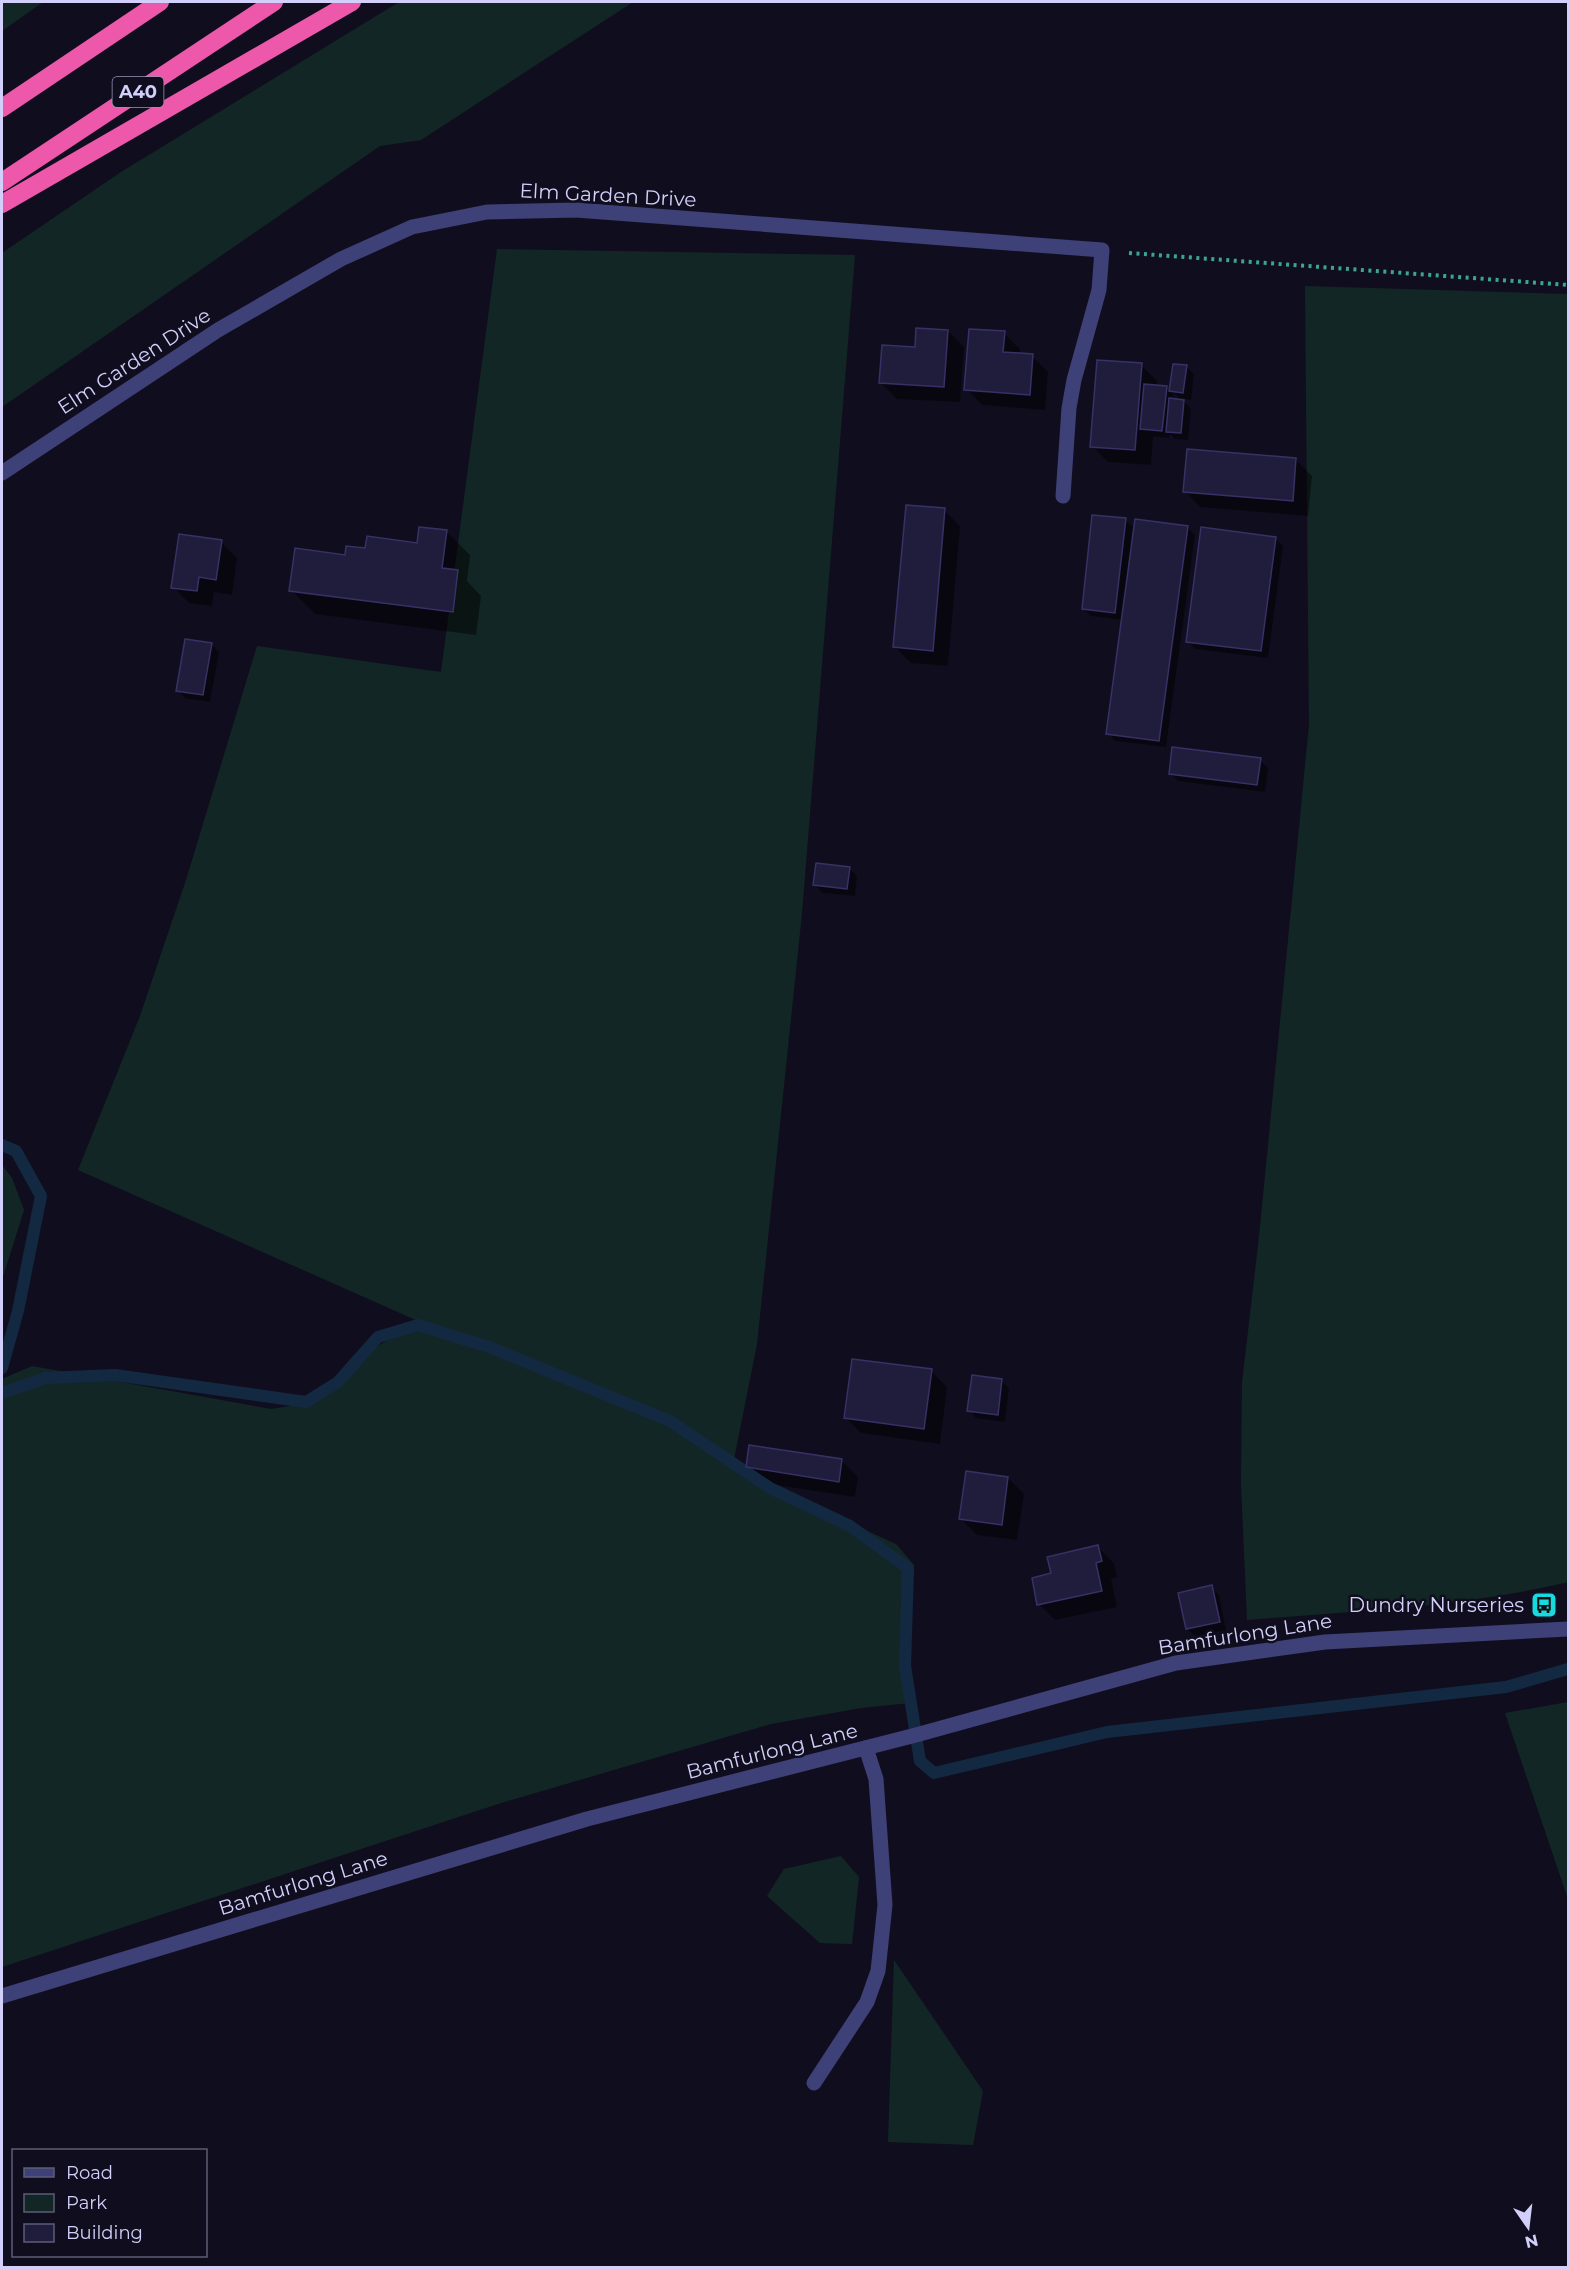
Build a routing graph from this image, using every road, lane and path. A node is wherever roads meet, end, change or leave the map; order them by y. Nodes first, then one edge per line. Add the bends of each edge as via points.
1 (160, 2) edge
2 (274, 2) edge
3 (352, 2) edge
4 (2, 108) edge
5 (2, 182) edge
6 (2, 204) edge
7 (1102, 250) junction
8 (1569, 285) edge
9 (2, 473) edge
10 (1062, 496) dead end
11 (1569, 1629) edge
12 (866, 1748) junction
13 (2, 1996) edge
14 (814, 2083) dead end

1 - 4 highway
2 - 5 highway, A40
3 - 6 highway
7 - 8 path
7 - 9 street, Elm Garden Drive via 576,210 487,212 412,227 341,259 218,330
7 - 10 street via 1099,290 1069,408
11 - 12 street, Bamfurlong Lane via 1325,1642 1176,1663
12 - 13 street, Bamfurlong Lane via 587,1819
12 - 14 street via 876,1779 885,1905 878,1971 867,2001

